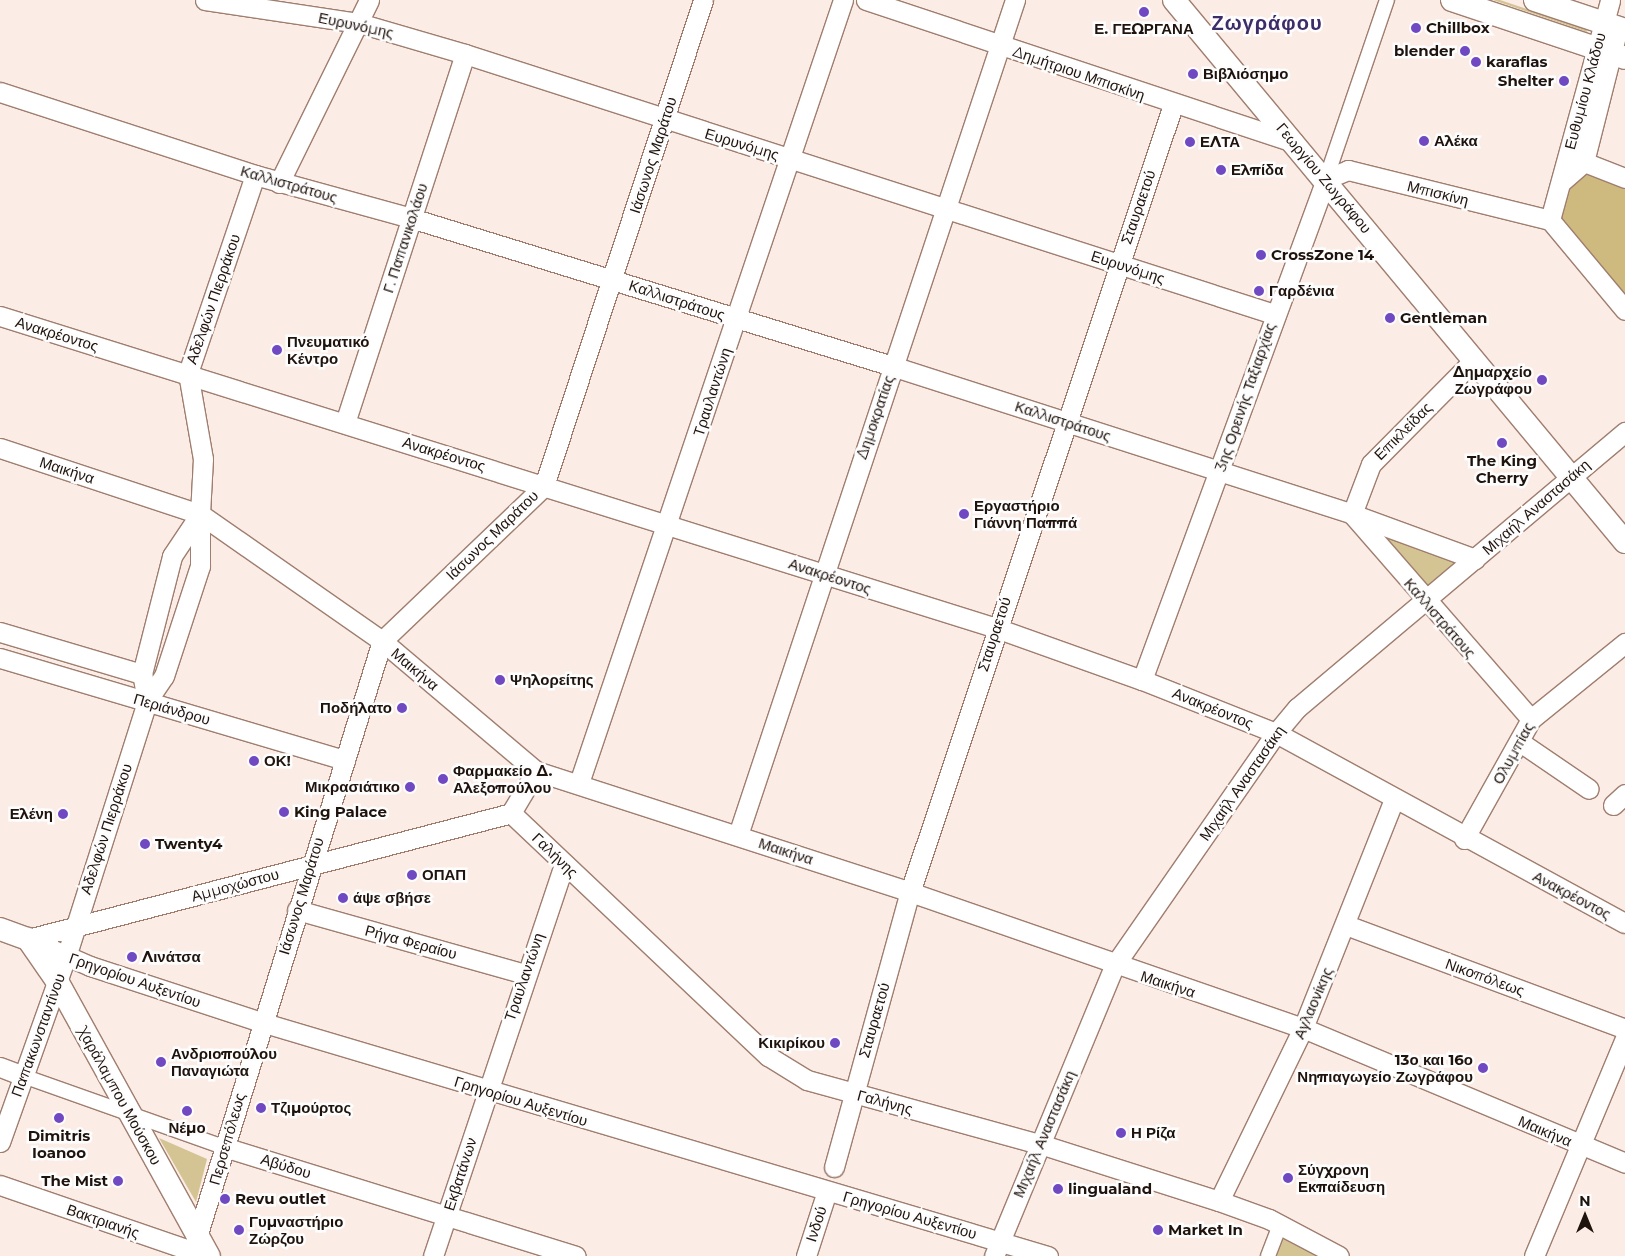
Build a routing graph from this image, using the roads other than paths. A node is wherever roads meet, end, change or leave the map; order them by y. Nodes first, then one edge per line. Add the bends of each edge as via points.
1 (207, 0) edge
2 (369, 0) edge
3 (703, 0) edge
4 (843, 0) edge
5 (866, 0) edge
6 (1014, 0) edge
7 (1174, 0) edge
8 (1386, 0) edge
9 (1452, 0) edge
10 (1535, 0) edge
11 (1610, 0) edge
12 (359, 23) junction
13 (1615, 27) edge
14 (999, 44) junction
15 (1611, 53) edge
16 (465, 54) junction
17 (0, 92) edge
18 (1173, 105) junction
19 (665, 120) junction
20 (1294, 142) junction
21 (792, 160) junction
22 (1584, 162) junction
23 (255, 175) junction
24 (1625, 178) edge
25 (1326, 179) junction
26 (279, 182) junction
27 (1561, 182) junction
28 (945, 209) junction
29 (411, 218) junction
30 (1550, 220) junction
31 (1119, 264) junction
32 (613, 280) junction
33 (1625, 310) edge
34 (1274, 314) junction
35 (0, 316) edge
36 (735, 319) junction
37 (1474, 360) junction
38 (892, 366) junction
39 (188, 373) junction
40 (1066, 422) junction
41 (345, 423) junction
42 (1625, 432) edge
43 (0, 448) edge
44 (1219, 471) junction
45 (1570, 476) junction
46 (544, 486) junction
47 (200, 514) junction
48 (1352, 514) junction
49 (668, 525) junction
50 (1625, 542) edge
51 (1475, 559) junction
52 (822, 574) junction
53 (1425, 602) junction
54 (996, 628) junction
55 (0, 632) edge
56 (382, 641) junction
57 (1625, 643) edge
58 (0, 658) edge
59 (142, 674) junction
60 (1142, 680) junction
61 (147, 701) junction
62 (1531, 719) junction
63 (1276, 733) junction
64 (1520, 742) junction
65 (345, 760) junction
66 (536, 771) junction
67 (579, 783) junction
68 (1589, 789) dead end
69 (1394, 799) junction
70 (511, 813) junction
71 (738, 835) junction
72 (1464, 839) junction
73 (564, 864) junction
74 (310, 865) junction
75 (910, 892) junction
76 (297, 910) junction
77 (1625, 923) edge
78 (1346, 925) junction
79 (75, 926) junction
80 (0, 928) edge
81 (28, 939) junction
82 (66, 957) junction
83 (1114, 966) junction
84 (525, 974) junction
85 (57, 981) junction
86 (261, 1022) junction
87 (1303, 1028) junction
88 (1625, 1029) edge
89 (1625, 1038) edge
90 (0, 1067) edge
91 (23, 1076) junction
92 (486, 1091) junction
93 (854, 1094) junction
94 (129, 1110) junction
95 (0, 1142) edge
96 (1040, 1144) junction
97 (224, 1147) junction
98 (1581, 1147) junction
99 (1625, 1163) edge
100 (834, 1167) dead end
101 (0, 1186) edge
102 (827, 1191) junction
103 (1219, 1201) junction
104 (447, 1215) junction
105 (1280, 1225) junction
106 (997, 1249) edge
107 (200, 1251) edge
108 (1327, 1253) edge
109 (432, 1256) edge
110 (576, 1256) edge
111 (806, 1256) edge
112 (1048, 1256) edge
113 (1268, 1256) edge
114 (1534, 1256) edge

1 - 12 street, Ευρυνόμης
2 - 12 street
3 - 19 street, Ιάσωνος Μαράτου
4 - 21 street, Τραυλαντώνη
5 - 14 street, Δημήτριου Μπισκίνη
6 - 14 street, Δημοκρατίας
7 - 20 street, Γεωργίου Ζωγράφου
8 - 25 street, 3ης Ορεινής Ταξιαρχίας
9 - 15 street
10 - 13 street
11 - 13 street, Ευθυμίου Κλάδου
12 - 16 street, Ευρυνόμης
12 - 26 street
13 - 15 street, Ευθυμίου Κλάδου
14 - 18 street, Δημήτριου Μπισκίνη
14 - 28 street, Δημοκρατίας
15 - 22 street, Ευθυμίου Κλάδου
15 - 27 street, Ευθυμίου Κλάδου
16 - 19 street, Ευρυνόμης
16 - 29 street, Γ. Παπανικολάου
17 - 23 street, Καλλιστράτους
18 - 20 street, Δημήτριου Μπισκίνη
18 - 31 street, Σταυραετού
19 - 21 street, Ευρυνόμης
19 - 32 street, Ιάσωνος Μαράτου
20 - 25 street, Γεωργίου Ζωγράφου
21 - 28 street, Ευρυνόμης
21 - 36 street, Τραυλαντώνη
22 - 24 street
22 - 27 street, Ευθυμίου Κλάδου
23 - 26 street, Καλλιστράτους
23 - 39 street, Αδελφών Πιερράκου
25 - 30 street, Μπισκίνη via 1348,170
25 - 34 street, 3ης Ορεινής Ταξιαρχίας
25 - 37 street, Γεωργίου Ζωγράφου
26 - 29 street, Καλλιστράτους
27 - 30 street, Ευθυμίου Κλάδου
28 - 31 street, Ευρυνόμης
28 - 38 street, Δημοκρατίας
29 - 32 street, Καλλιστράτους
29 - 41 street, Γ. Παπανικολάου
30 - 33 street
31 - 34 street, Ευρυνόμης
31 - 40 street, Σταυραετού
32 - 36 street, Καλλιστράτους
32 - 46 street, Ιάσωνος Μαράτου
34 - 44 street, 3ης Ορεινής Ταξιαρχίας
35 - 39 street, Ανακρέοντος
36 - 38 street, Καλλιστράτους
36 - 49 street, Τραυλαντώνη
37 - 45 street, Γεωργίου Ζωγράφου
37 - 48 street, Επικλείδας via 1371,464
38 - 40 street, Καλλιστράτους
38 - 52 street, Δημοκρατίας
39 - 41 street, Ανακρέοντος
39 - 47 street, Αδελφών Πιερράκου via 203,459
40 - 44 street, Καλλιστράτους
40 - 54 street, Σταυραετού
41 - 46 street, Ανακρέοντος
42 - 45 street, Μιχαήλ Αναστασάκη
43 - 47 street, Μαικήνα
44 - 48 street, Καλλιστράτους
44 - 60 street, 3ης Ορεινής Ταξιαρχίας
45 - 50 street, Γεωργίου Ζωγράφου
45 - 51 street, Μιχαήλ Αναστασάκη
46 - 49 street, Ανακρέοντος
46 - 56 street, Ιάσωνος Μαράτου
47 - 56 street, Μαικήνα
47 - 59 street, Αδελφών Πιερράκου via 172,556
47 - 61 street, Αδελφών Πιερράκου via 200,566 164,676
48 - 51 street, Καλλιστράτους
48 - 53 street, Καλλιστράτους
49 - 52 street, Ανακρέοντος
49 - 67 street, Τραυλαντώνη
51 - 53 street, Μιχαήλ Αναστασάκη
52 - 54 street, Ανακρέοντος
52 - 71 street, Δημοκρατίας
53 - 62 street, Καλλιστράτους
53 - 63 street, Μιχαήλ Αναστασάκη via 1297,708
54 - 60 street, Ανακρέοντος
54 - 75 street, Σταυραετού
55 - 59 street, Περιάνδρου
56 - 65 street, Ιάσωνος Μαράτου
56 - 66 street, Μαικήνα
57 - 62 street, Ολυμπίας
58 - 61 street, Περιάνδρου
59 - 61 street, Αδελφών Πιερράκου
60 - 63 street, Ανακρέοντος
61 - 65 street, Περιάνδρου
61 - 79 street, Αδελφών Πιερράκου
62 - 64 street, Ολυμπίας
63 - 69 street, Ανακρέοντος
63 - 83 street, Μιχαήλ Αναστασάκη
64 - 68 street
64 - 72 street, Ολυμπίας
65 - 74 street, Ιάσωνος Μαράτου
66 - 67 street, Μαικήνα
66 - 70 street
67 - 71 street, Μαικήνα
69 - 72 street, Ανακρέοντος
69 - 78 street, Αγλαονίκης
70 - 73 street, Γαλήνης
70 - 74 street, Αμμοχώστου
71 - 75 street, Μαικήνα
72 - 77 street, Ανακρέοντος
73 - 84 street, Τραυλαντώνη
73 - 93 street, Γαλήνης via 768,1056 807,1080
74 - 76 street, Ιάσωνος Μαράτου
74 - 79 street, Αμμοχώστου
75 - 83 street, Μαικήνα
75 - 93 street, Σταυραετού
76 - 84 street, Ρήγα Φεραίου
76 - 86 street, Ιάσωνος Μαράτου
78 - 87 street, Αγλαονίκης
78 - 88 street, Νικοπόλεως
79 - 81 street, Αμμοχώστου
79 - 82 street, Αδελφών Πιερράκου
80 - 81 street, Γρηγορίου Αυξεντίου
81 - 82 street, Γρηγορίου Αυξεντίου
81 - 85 street, Χαράλαμπου Μούσκου
82 - 85 street, Παπακωνσταντίνου
82 - 86 street, Γρηγορίου Αυξεντίου
83 - 87 street, Μαικήνα
83 - 96 street, Μιχαήλ Αναστασάκη
84 - 92 street, Τραυλαντώνη
85 - 91 street, Παπακωνσταντίνου
85 - 94 street, Χαράλαμπου Μούσκου
86 - 92 street, Γρηγορίου Αυξεντίου
86 - 97 street, Περσεπόλεως
87 - 98 street, Μαικήνα
87 - 103 street, Αγλαονίκης
89 - 98 street
90 - 91 street, Αβύδου
91 - 94 street, Αβύδου
91 - 95 street, Παπακωνσταντίνου
92 - 102 street, Γρηγορίου Αυξεντίου
92 - 104 street, Εκβατάνων
93 - 96 street, Γαλήνης
93 - 100 street, Σταυραετού
94 - 97 street, Αβύδου
94 - 107 street, Χαράλαμπου Μούσκου
96 - 103 street, Γαλήνης
96 - 106 street, Μιχαήλ Αναστασάκη
97 - 104 street, Αβύδου
97 - 107 street, Περσεπόλεως
98 - 99 street, Μαικήνα
98 - 114 street
101 - 107 street, Βακτριανής
102 - 106 street, Γρηγορίου Αυξεντίου
102 - 111 street, Ινδού
103 - 105 street, Γαλήνης
104 - 109 street, Εκβατάνων
104 - 110 street, Αβύδου
105 - 108 street, Γαλήνης
105 - 113 street
106 - 112 street, Γρηγορίου Αυξεντίου

